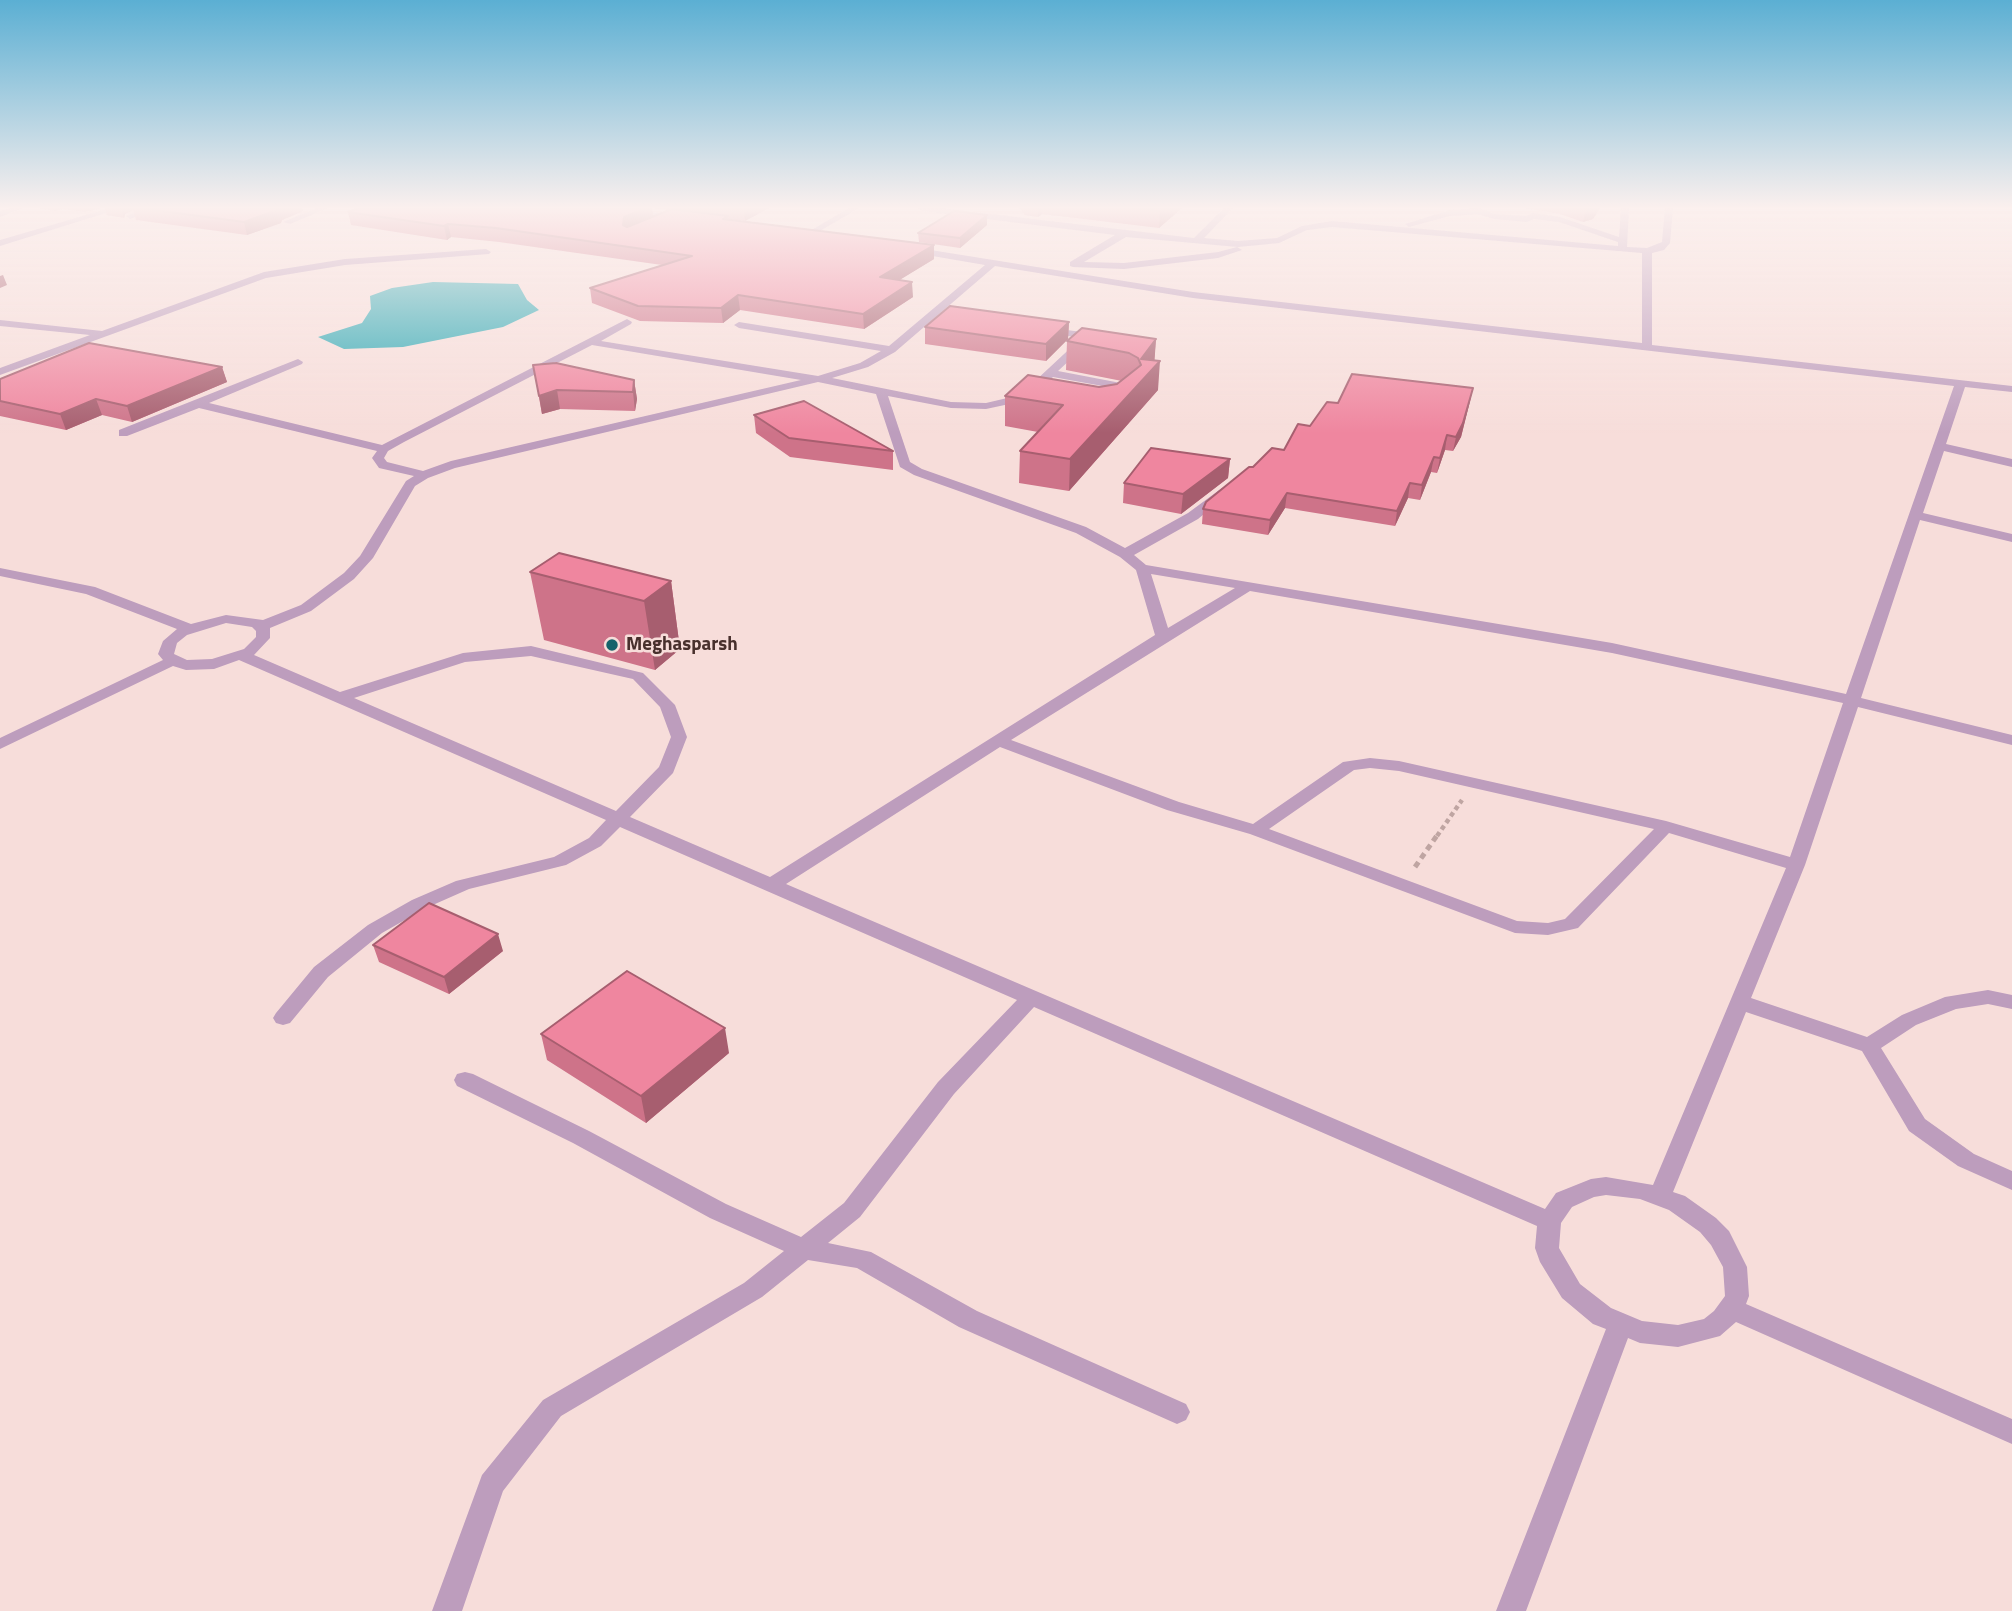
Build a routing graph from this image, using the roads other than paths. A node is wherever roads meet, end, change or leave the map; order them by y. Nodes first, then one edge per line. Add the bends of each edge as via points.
1 (242, 283) edge
2 (970, 283) edge
3 (1113, 283) edge
4 (1647, 283) edge
5 (933, 316) junction
6 (946, 317) edge
7 (627, 322) edge
8 (0, 323) edge
9 (739, 325) dead end
10 (1038, 329) edge
11 (105, 334) junction
12 (591, 342) junction
13 (1647, 347) junction
14 (891, 350) junction
15 (298, 362) dead end
16 (0, 372) edge
17 (1049, 373) junction
18 (818, 379) junction
19 (1961, 382) junction
20 (2012, 389) edge
21 (881, 391) junction
22 (1024, 398) junction
23 (1037, 400) edge
24 (1120, 402) edge
25 (198, 404) junction
26 (123, 433) dead end
27 (1939, 446) junction
28 (384, 449) junction
29 (2012, 463) edge
30 (424, 475) junction
31 (1236, 482) edge
32 (1915, 515) junction
33 (2012, 538) edge
34 (1125, 554) junction
35 (1142, 568) junction
36 (0, 572) edge
37 (1250, 585) junction
38 (261, 626) junction
39 (189, 628) junction
40 (1163, 637) junction
41 (242, 656) junction
42 (172, 661) junction
43 (339, 698) junction
44 (1851, 700) junction
45 (2012, 740) edge
46 (998, 741) junction
47 (0, 744) edge
48 (616, 818) junction
49 (1665, 826) junction
50 (1256, 830) junction
51 (1796, 865) junction
52 (769, 886) junction
53 (1031, 998) junction
54 (1740, 1002) junction
55 (2012, 1002) edge
56 (283, 1018) dead end
57 (1869, 1046) junction
58 (465, 1080) dead end
59 (2012, 1181) edge
60 (1660, 1195) junction
61 (1549, 1221) junction
62 (804, 1249) junction
63 (1732, 1308) junction
64 (1620, 1325) junction
65 (1177, 1412) dead end
66 (2012, 1432) edge
67 (447, 1611) edge
68 (1511, 1611) edge

1 - 11 lane
2 - 5 lane
3 - 13 lane
4 - 13 lane
5 - 6 lane
5 - 14 lane
7 - 12 lane
8 - 11 lane
9 - 14 lane
10 - 17 lane via 1083,338
11 - 16 lane
12 - 18 lane
12 - 28 lane
13 - 19 lane
14 - 18 lane via 864,365
15 - 25 lane
17 - 22 lane
17 - 24 lane via 1130,390
18 - 21 lane
18 - 30 lane
19 - 20 lane
19 - 27 lane
21 - 22 lane via 968,407
21 - 34 lane via 904,464 1081,530
22 - 23 lane
25 - 26 lane
25 - 28 lane
27 - 29 lane
27 - 32 lane
28 - 30 lane via 378,458 383,465
30 - 38 lane via 410,484 366,558 349,576 306,608
31 - 34 lane via 1193,516
32 - 33 lane
32 - 44 lane
34 - 35 lane
35 - 37 lane
35 - 40 lane
36 - 39 lane via 90,590
37 - 40 lane
37 - 44 lane via 1612,648
38 - 39 lane via 226,620
38 - 41 lane via 265,634 261,643
39 - 42 lane via 167,645 166,654
40 - 46 lane
41 - 42 lane via 204,666
41 - 43 lane
42 - 47 lane
43 - 48 lane
43 - 48 lane via 463,658 530,651 638,676 667,705 679,737 667,769
44 - 45 lane
44 - 51 lane
46 - 50 lane via 1172,806
46 - 52 lane
48 - 52 lane
48 - 56 lane via 595,842 560,861 463,885 375,929 321,972
49 - 50 lane via 1370,763 1349,766
49 - 50 lane via 1571,924 1548,929 1515,927
49 - 51 lane
51 - 54 lane
52 - 53 lane
53 - 61 lane
53 - 62 lane via 946,1088 852,1210
54 - 57 lane
54 - 60 lane
55 - 57 lane via 1988,997 1952,1002 1909,1020
57 - 59 lane via 1917,1125 1966,1160
58 - 62 lane via 718,1211
60 - 61 lane via 1624,1186 1591,1188 1564,1200
60 - 63 lane via 1693,1213 1720,1238 1735,1267 1737,1296
61 - 64 lane via 1547,1248 1560,1277 1585,1304
62 - 65 lane via 862,1259 968,1319
62 - 67 lane via 753,1290 552,1408 492,1483
63 - 64 lane via 1711,1328 1678,1336
63 - 66 lane
64 - 68 lane

